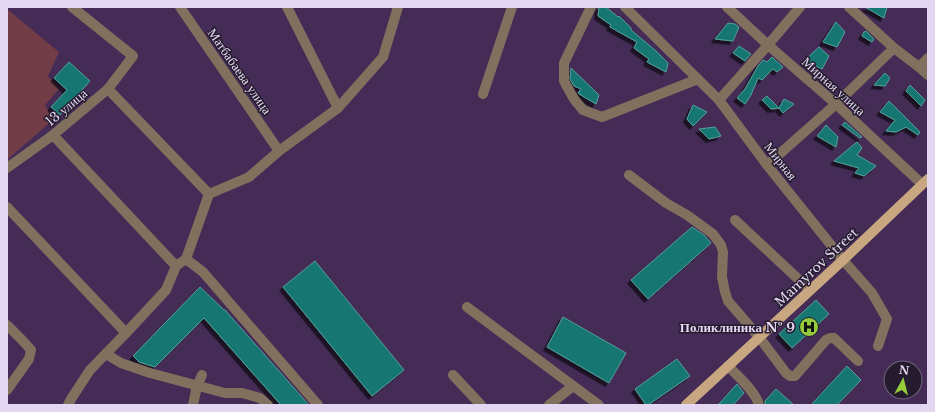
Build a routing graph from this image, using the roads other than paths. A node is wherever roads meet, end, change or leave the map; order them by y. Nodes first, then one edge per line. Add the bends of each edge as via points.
1 (72, 7) edge
2 (180, 7) edge
3 (286, 7) edge
4 (398, 7) edge
5 (512, 7) edge
6 (591, 7) edge
7 (625, 7) edge
8 (727, 7) edge
9 (800, 7) edge
10 (849, 7) edge
11 (768, 45) junction
12 (894, 48) junction
13 (928, 58) edge
14 (919, 67) junction
15 (928, 75) edge
16 (698, 79) junction
17 (108, 88) junction
18 (483, 94) dead end
19 (719, 100) junction
20 (836, 104) junction
21 (338, 108) junction
22 (53, 135) junction
23 (279, 151) junction
24 (767, 165) junction
25 (7, 168) edge
26 (629, 175) dead end
27 (925, 182) edge
28 (209, 194) junction
29 (7, 207) edge
30 (735, 220) dead end
31 (186, 259) junction
32 (843, 260) junction
33 (176, 266) junction
34 (810, 290) junction
35 (467, 308) dead end
36 (7, 325) edge
37 (126, 333) junction
38 (759, 337) junction
39 (878, 346) dead end
40 (106, 354) junction
41 (858, 361) dead end
42 (728, 366) junction
43 (202, 375) dead end
44 (453, 375) dead end
45 (197, 386) junction
46 (573, 386) junction
47 (7, 390) edge
48 (68, 405) edge
49 (193, 405) edge
50 (268, 405) edge
51 (318, 405) edge
52 (481, 405) edge
53 (548, 405) edge
54 (599, 405) edge
55 (686, 405) edge
56 (759, 405) edge

1 - 17 street, 13 улица via 133,56
2 - 23 street, Матбабаева улица
3 - 21 street
4 - 21 street via 383,57
5 - 18 street
6 - 16 street via 564,63 564,81 584,110 602,116
7 - 16 street, Мирная
8 - 11 street, Мирная улица
9 - 11 street
10 - 12 street
11 - 19 street
11 - 20 street, Мирная улица
12 - 14 street
12 - 20 street
13 - 14 street
14 - 15 street
16 - 19 street, Мирная
17 - 22 street, 13 улица
17 - 28 street
19 - 24 street, Мирная
20 - 24 street
20 - 27 street, Мирная улица
21 - 23 street
22 - 25 street, 13 улица
22 - 33 street
23 - 28 street via 249,177
24 - 32 street, Мирная
26 - 38 street via 713,234 723,252 722,277 728,301
27 - 32 main road, Mamyrov Street
28 - 31 street
29 - 37 street
30 - 34 street
31 - 33 street
31 - 51 street via 203,272
32 - 34 main road, Mamyrov Street
32 - 39 street, Мирная via 872,293 887,319
33 - 37 street via 166,290
34 - 38 main road, Mamyrov Street
35 - 46 street
36 - 47 street via 31,350 29,359
37 - 40 street
38 - 41 street via 790,376 795,376 830,338 834,338
38 - 42 main road, Mamyrov Street
40 - 45 street via 121,363
40 - 48 street via 90,370
42 - 55 main road, Mamyrov Street
42 - 56 street via 751,391
43 - 45 street
44 - 52 street
45 - 49 street
45 - 50 street via 260,398
46 - 53 street
46 - 54 street

